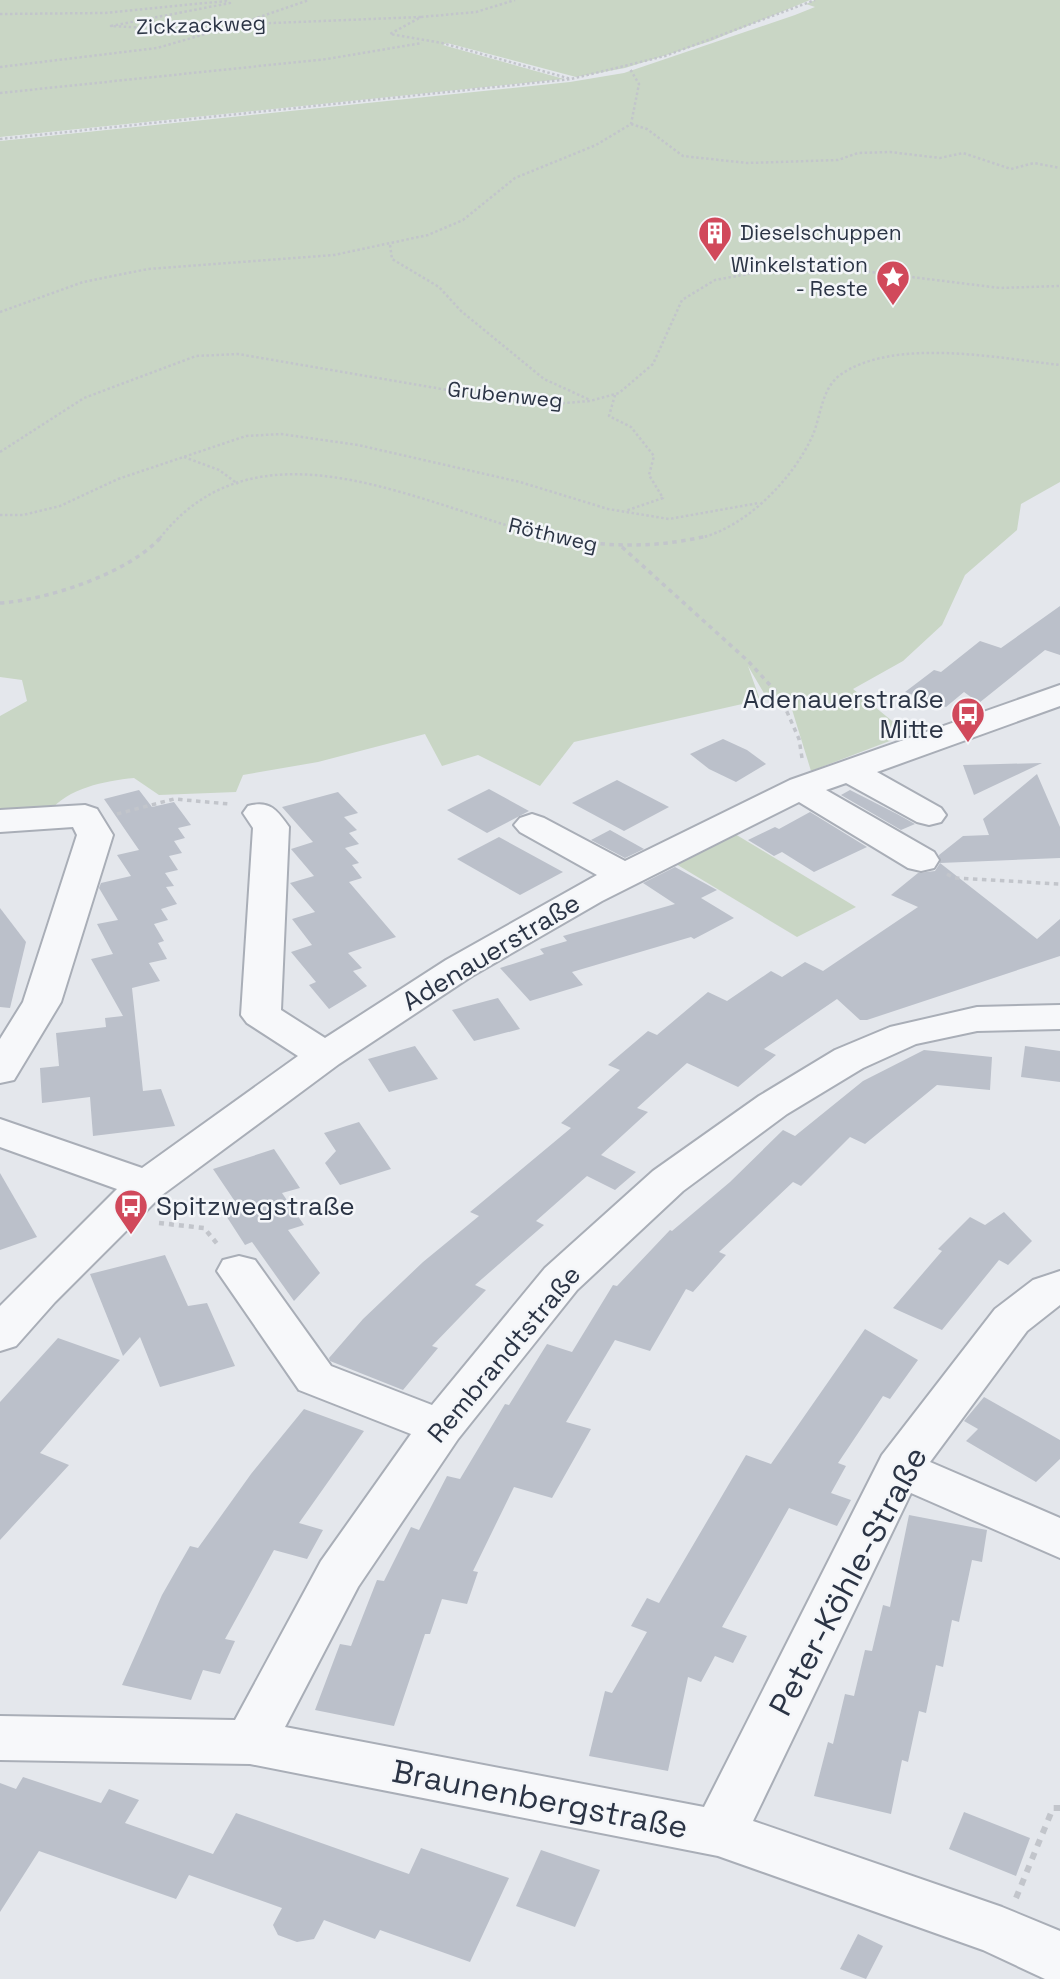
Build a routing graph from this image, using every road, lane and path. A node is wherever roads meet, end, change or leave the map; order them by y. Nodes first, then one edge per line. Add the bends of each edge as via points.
1 (309, 0) edge
2 (515, 0) edge
3 (815, 0) edge
4 (0, 14) edge
5 (421, 17) junction
6 (243, 23) junction
7 (426, 42) junction
8 (0, 67) edge
9 (630, 69) junction
10 (571, 79) junction
11 (0, 93) edge
12 (631, 124) junction
13 (0, 139) edge
14 (1060, 168) edge
15 (390, 245) junction
16 (1060, 286) edge
17 (0, 312) edge
18 (1060, 365) edge
19 (615, 394) junction
20 (590, 401) junction
21 (0, 452) edge
22 (182, 456) junction
23 (239, 484) junction
24 (760, 503) junction
25 (624, 512) junction
26 (0, 515) edge
27 (622, 547) junction
28 (0, 603) edge
29 (1060, 695) edge
30 (799, 739) dead end
31 (848, 770) junction
32 (802, 787) junction
33 (260, 813) joint
34 (929, 815) dead end
35 (86, 819) junction
36 (0, 821) edge
37 (532, 825) dead end
38 (921, 860) joint
39 (624, 876) junction
40 (1060, 884) edge
41 (1060, 1017) edge
42 (325, 1055) junction
43 (0, 1071) edge
44 (0, 1132) edge
45 (147, 1185) junction
46 (113, 1218) junction
47 (239, 1271) joint
48 (1060, 1286) edge
49 (0, 1335) edge
50 (441, 1427) junction
51 (900, 1468) junction
52 (1060, 1539) edge
53 (0, 1738) edge
54 (250, 1742) junction
55 (1060, 1808) edge
56 (719, 1833) junction
57 (1002, 1931) junction
58 (1060, 1959) edge

1 - 6 path
2 - 5 path, Zickzackweg via 453,16
3 - 9 path
4 - 6 path, Zickzackweg via 104,13 226,1 230,3 220,7 111,26
5 - 6 path, Zickzackweg
5 - 7 path via 390,34
6 - 8 path via 157,48
7 - 10 path
7 - 11 path via 327,59
9 - 10 path
9 - 12 path via 639,84
10 - 13 path
12 - 14 path via 647,129 683,156 747,163 838,160 869,153 940,158 963,153 1011,169 1034,163
12 - 15 path via 596,145 515,178 463,220
15 - 17 path via 334,255 148,269 83,282
15 - 20 path via 392,259 439,287 461,311 544,379
16 - 19 path, Grubenweg via 1000,288 855,270 776,269 715,280 682,300 653,364
18 - 24 path, Röthweg via 927,354 872,361 839,376 822,404 810,442
19 - 20 path, Grubenweg
19 - 25 path via 609,416 631,427 654,456 649,475 663,498
20 - 21 path, Grubenweg via 552,404 500,399 238,354 196,356 85,398
22 - 23 path via 219,470
22 - 25 path via 246,436 281,434 358,445 520,482
22 - 26 path via 60,506
23 - 27 path, Röthweg via 286,474 375,483 533,533 601,548
23 - 28 path, Röthweg via 199,499 176,516 156,542 121,564 73,586
24 - 25 path via 669,519
24 - 27 path, Röthweg via 717,534
27 - 30 path via 748,661 780,696
29 - 31 street, Adenauerstraße
31 - 32 street, Adenauerstraße
31 - 34 street
32 - 38 street
32 - 39 street, Adenauerstraße
33 - 35 path via 174,799
33 - 42 street via 271,827 261,1015
35 - 36 street
35 - 43 street via 95,835 41,1002
37 - 39 street
38 - 40 path via 954,878
39 - 42 street, Adenauerstraße via 459,968
41 - 50 street, Rembrandtstraße via 977,1018 904,1035 849,1059 773,1105 668,1181 561,1279
42 - 45 street, Adenauerstraße
44 - 45 street
45 - 46 street, Adenauerstraße
46 - 47 path via 204,1228
46 - 49 street, Adenauerstraße
47 - 50 street via 315,1378
48 - 51 street, Peter-Köhle-Straße via 1011,1320
50 - 54 street, Rembrandtstraße via 339,1576
51 - 52 street
51 - 56 street, Peter-Köhle-Straße
53 - 54 street, Braunenbergstraße
54 - 56 street, Braunenbergstraße
55 - 57 path via 1053,1808
56 - 57 street, Braunenbergstraße
57 - 58 street, Braunenbergstraße

